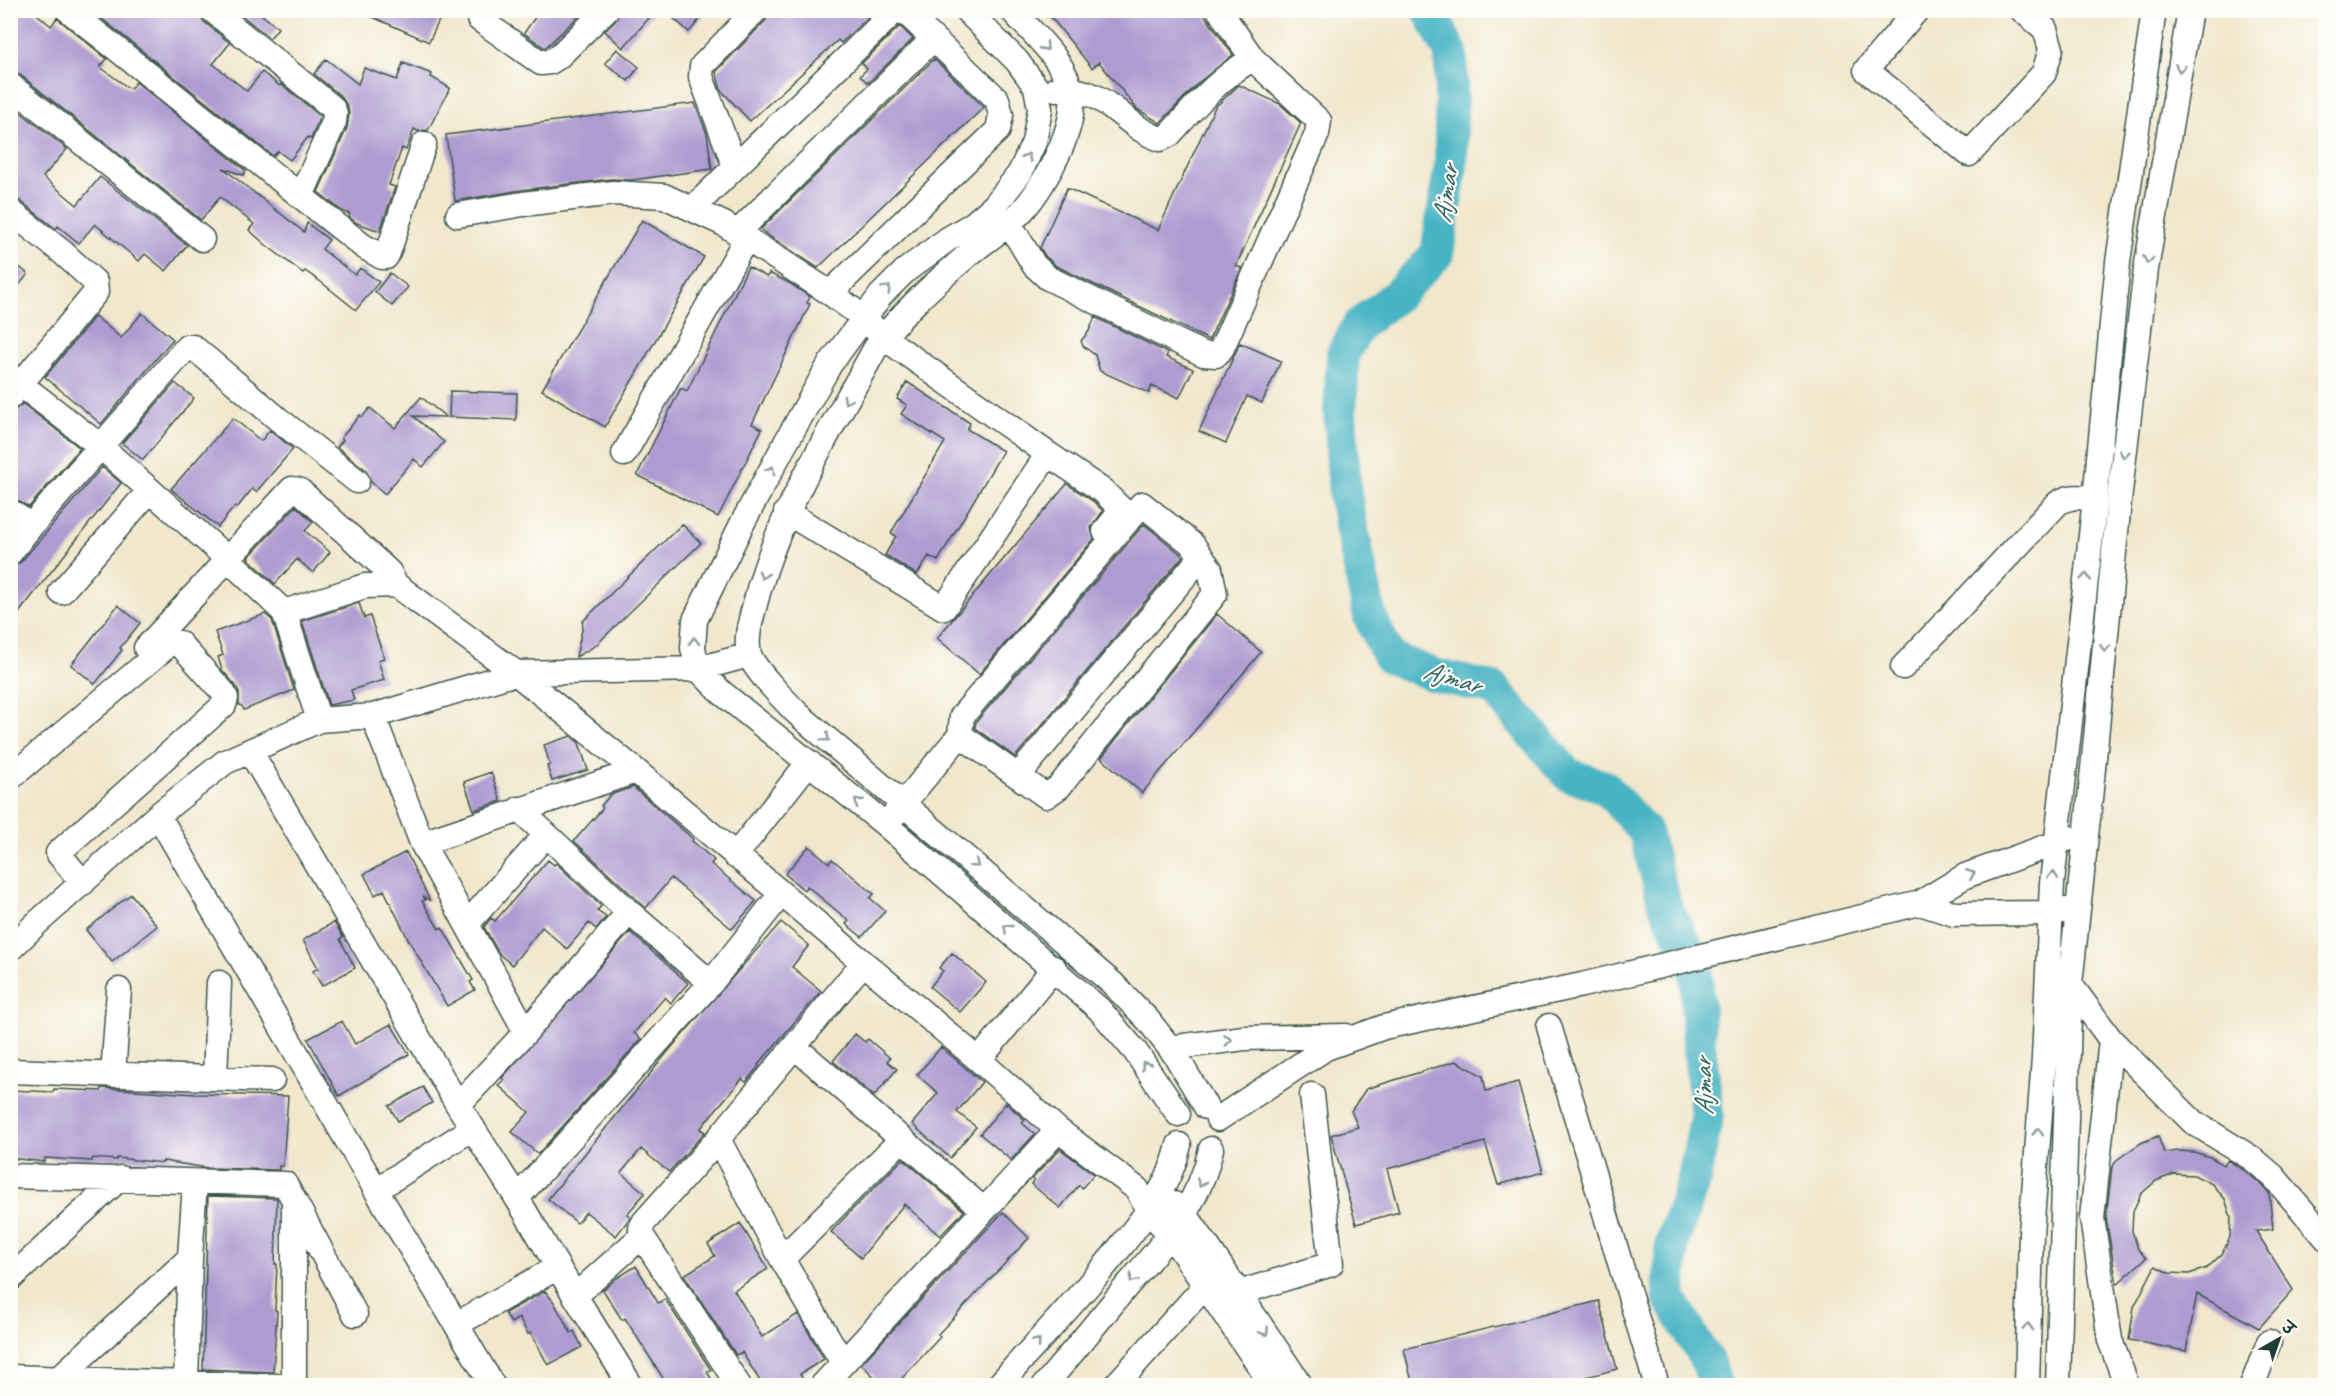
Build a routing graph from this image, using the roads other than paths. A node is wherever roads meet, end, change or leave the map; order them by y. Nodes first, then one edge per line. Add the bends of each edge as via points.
1 (68, 10) edge
2 (212, 10) edge
3 (606, 10) edge
4 (756, 10) edge
5 (896, 10) edge
6 (903, 10) edge
7 (966, 10) edge
8 (1012, 10) edge
9 (1219, 10) edge
10 (1917, 10) edge
11 (2022, 10) edge
12 (2154, 10) edge
13 (2190, 10) edge
14 (476, 13) edge
15 (933, 39) junction
16 (1253, 59) junction
17 (10, 85) edge
18 (1071, 89) junction
19 (1037, 90) junction
20 (424, 144) dead end
21 (735, 167) junction
22 (301, 196) junction
23 (692, 209) junction
24 (10, 211) edge
25 (1002, 214) junction
26 (458, 215) dead end
27 (979, 233) junction
28 (742, 236) junction
29 (202, 239) dead end
30 (830, 293) junction
31 (863, 317) junction
32 (883, 337) junction
33 (14, 386) edge
34 (100, 446) junction
35 (624, 454) dead end
36 (1048, 454) junction
37 (357, 481) dead end
38 (150, 490) junction
39 (2095, 498) junction
40 (10, 511) edge
41 (786, 512) junction
42 (31, 526) junction
43 (10, 553) edge
44 (1201, 557) junction
45 (228, 559) junction
46 (396, 585) junction
47 (61, 592) dead end
48 (284, 612) junction
49 (749, 655) junction
50 (136, 658) dead end
51 (1903, 667) dead end
52 (698, 669) junction
53 (516, 673) junction
54 (986, 674) dead end
55 (373, 716) junction
56 (320, 720) junction
57 (960, 735) junction
58 (250, 751) junction
59 (809, 762) junction
60 (636, 771) junction
61 (1018, 776) junction
62 (10, 778) edge
63 (903, 803) junction
64 (519, 809) junction
65 (158, 815) junction
66 (97, 819) junction
67 (886, 825) junction
68 (2086, 833) junction
69 (546, 835) junction
70 (422, 843) junction
71 (2057, 843) junction
72 (122, 848) junction
73 (735, 856) junction
74 (83, 883) junction
75 (781, 894) junction
76 (1920, 903) junction
77 (2078, 907) junction
78 (629, 912) junction
79 (2051, 912) junction
80 (467, 924) junction
81 (10, 949) edge
82 (864, 963) junction
83 (1054, 968) junction
84 (219, 982) dead end
85 (711, 983) junction
86 (2070, 984) junction
87 (119, 990) dead end
88 (1549, 1026) dead end
89 (526, 1032) junction
90 (1357, 1037) junction
91 (2111, 1040) junction
92 (795, 1047) junction
93 (1170, 1048) junction
94 (979, 1059) junction
95 (10, 1071) edge
96 (112, 1075) junction
97 (215, 1078) junction
98 (272, 1080) dead end
99 (1312, 1095) dead end
100 (458, 1105) junction
101 (1212, 1113) junction
102 (1178, 1114) junction
103 (473, 1128) junction
104 (1058, 1130) junction
105 (718, 1139) junction
106 (902, 1139) junction
107 (1179, 1145) junction
108 (1211, 1149) junction
109 (10, 1176) edge
110 (120, 1178) junction
111 (195, 1182) junction
112 (376, 1190) junction
113 (517, 1198) junction
114 (294, 1200) junction
115 (1155, 1202) junction
116 (984, 1210) junction
117 (1185, 1214) junction
118 (1171, 1235) junction
119 (642, 1236) junction
120 (2325, 1238) edge
121 (190, 1258) junction
122 (782, 1259) junction
123 (558, 1267) junction
124 (1222, 1268) junction
125 (10, 1279) edge
126 (1204, 1286) junction
127 (1239, 1293) junction
128 (574, 1296) junction
129 (355, 1314) dead end
130 (457, 1323) junction
131 (2269, 1342) dead end
132 (843, 1363) junction
133 (10, 1377) edge
134 (58, 1378) junction
135 (186, 1382) junction
136 (279, 1386) edge
137 (294, 1386) edge
138 (493, 1386) edge
139 (631, 1386) edge
140 (739, 1386) edge
141 (822, 1386) edge
142 (998, 1386) edge
143 (1044, 1386) edge
144 (1115, 1386) edge
145 (1273, 1386) edge
146 (1301, 1386) edge
147 (1657, 1386) edge
148 (2026, 1386) edge
149 (2058, 1386) edge
150 (2127, 1386) edge
151 (2252, 1386) edge

1 - 22 street
2 - 22 street via 335,113
3 - 14 street via 558,57 541,63
4 - 21 street via 702,66 701,77
5 - 21 street
6 - 15 street
7 - 19 street via 1017,61
8 -> 18 street via 1061,66
9 - 16 street
10 - 11 street via 1866,70 1969,154 2044,73 2051,50 2045,29
12 - 39 street via 2118,262
13 -> 68 street via 2145,281 2118,501
15 - 28 street
15 - 30 street via 997,99 1001,115 998,130
16 - 18 street via 1221,80 1169,135 1160,139 1148,135 1103,99
16 - 25 street via 1319,121 1317,134 1216,355 1203,354 1048,278 1034,265
17 - 29 street
18 - 19 street
18 - 25 street via 1072,106 1065,134 1041,186 1021,212
25 -> 19 street via 1034,142 1040,109
20 - 22 street via 386,257 363,246
21 - 23 street
23 - 26 street via 664,195 613,193
23 - 28 street
24 - 33 street via 62,252 97,287
25 - 27 street
31 -> 27 street via 905,271 948,239
27 - 32 street
28 - 30 street
28 - 35 street
30 - 31 street
31 - 32 street
52 -> 31 street via 693,648 695,620 785,444 830,364
32 - 36 street
32 -> 41 street
33 - 34 street
34 - 37 street via 183,350 193,347
34 - 38 street
34 - 42 street
36 - 41 street via 944,608
36 - 54 street via 1102,491 1122,510
38 - 45 street
38 - 47 street
39 - 51 street via 2068,497 2058,503
71 -> 39 street
40 - 42 street
41 -> 49 street via 762,574 749,627
42 - 43 street
44 - 57 street via 1193,545 1142,504 962,716
44 - 61 street
44 - 61 street via 1210,569 1215,594 1059,787 1046,796
45 - 46 street via 296,489 389,572
45 - 48 street
45 - 50 street
46 - 48 street via 365,586
46 - 53 street
48 - 56 street
49 - 52 street
49 -> 63 street via 798,714
52 - 53 street
52 - 59 street
53 - 55 street
53 - 60 street
55 - 56 street
55 - 70 street
56 - 58 street
57 - 61 street
57 - 63 street
58 - 65 street via 225,762
58 - 100 street
67 -> 59 street
59 - 73 street
60 - 64 street
60 - 73 street
62 - 66 street via 168,643 179,643 223,692 224,705
63 - 67 street
63 -> 93 street via 1112,983
64 - 69 street
64 - 70 street
65 - 72 street
65 - 112 street
66 - 72 street
66 - 74 street via 51,860
83 -> 67 street
68 - 71 street
68 - 77 street
69 - 78 street
69 - 80 street
70 - 80 street
76 -> 71 street via 1965,876
79 -> 71 street
72 - 74 street
73 - 75 street
74 - 81 street
75 - 82 street
75 - 85 street
76 - 79 street via 1954,914
76 - 90 street via 1582,985 1384,1027
77 - 79 street
77 - 86 street
78 - 85 street
78 - 89 street
148 -> 79 street via 2031,1234
80 - 89 street
82 - 92 street
82 - 94 street
83 - 94 street
102 -> 83 street via 1135,1051 1099,1009
84 - 97 street
85 - 113 street
86 - 91 street
86 - 149 street
87 - 96 street
88 - 147 street
89 - 100 street
93 -> 90 street via 1244,1038
90 - 101 street via 1326,1048
91 - 120 street via 2193,1122 2273,1176
91 - 150 street via 2092,1218 2110,1340
92 - 105 street
92 - 106 street
93 - 101 street
94 - 104 street
95 - 96 street
96 - 97 street
97 - 98 street
99 - 127 street via 1331,1264
100 - 103 street
101 - 102 street via 1191,1106
101 - 108 street via 1220,1135
102 - 107 street via 1172,1128
103 - 112 street
103 - 113 street
104 - 115 street
104 - 116 street
105 - 119 street via 644,1222
105 - 122 street
106 - 116 street
106 - 122 street
107 - 108 street via 1196,1153
107 - 115 street
108 -> 117 street via 1198,1192
109 - 110 street
110 - 111 street
110 - 125 street
111 - 114 street via 285,1184
111 - 121 street
112 - 130 street
113 - 123 street
114 - 129 street
114 - 137 street
115 - 117 street
115 - 118 street
142 -> 115 street via 1097,1276
116 - 132 street
117 - 118 street
117 - 124 street
118 - 126 street
118 -> 143 street
119 - 128 street
119 - 140 street
121 - 134 street
121 - 135 street
122 - 132 street
123 - 128 street
123 - 130 street
124 - 126 street
124 - 127 street
126 - 144 street
126 - 145 street
127 -> 146 street
128 - 139 street
130 - 138 street
131 - 151 street
132 - 141 street
133 - 134 street
134 - 135 street
135 - 136 street

